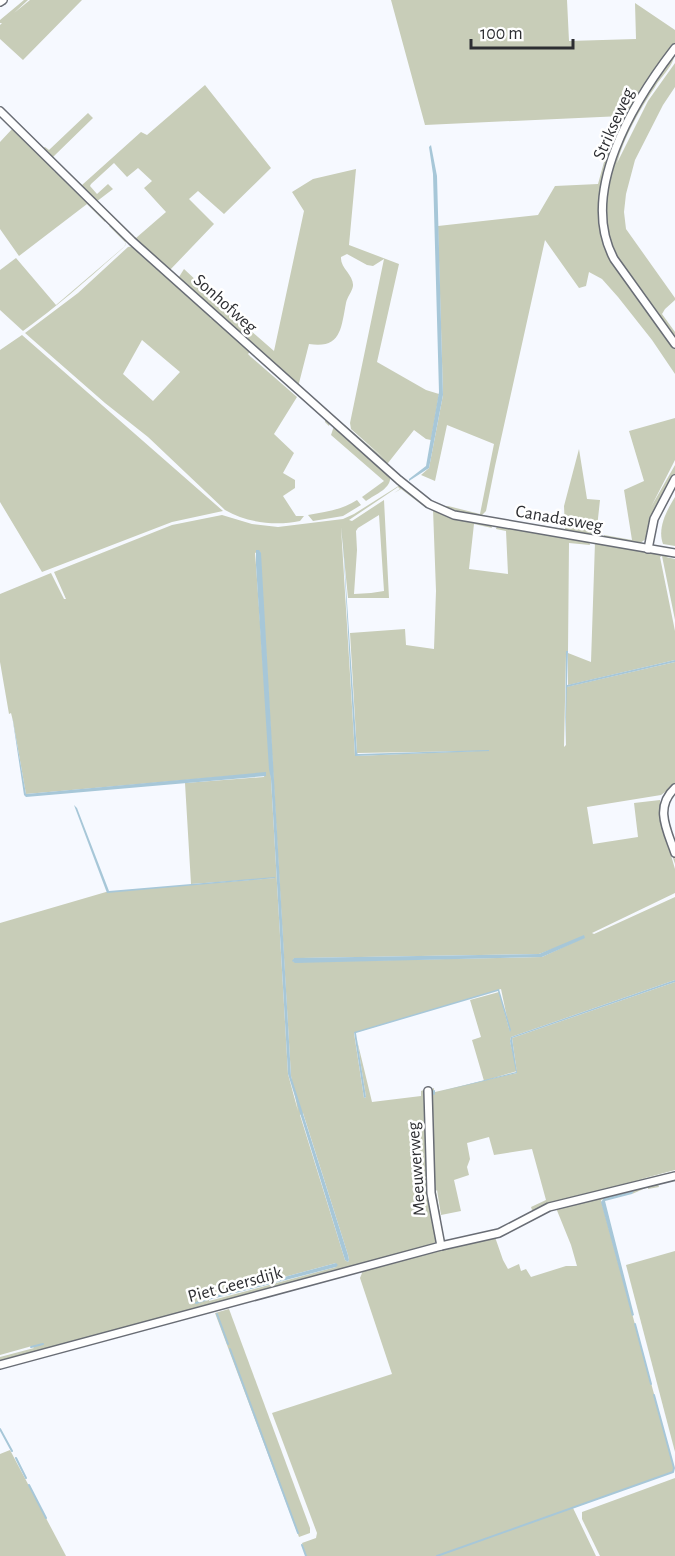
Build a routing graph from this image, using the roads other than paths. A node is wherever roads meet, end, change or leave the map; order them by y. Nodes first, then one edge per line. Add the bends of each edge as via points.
1 (675, 48) edge
2 (0, 111) edge
3 (675, 344) edge
4 (675, 478) edge
5 (440, 509) joint
6 (648, 549) junction
7 (675, 553) edge
8 (675, 788) edge
9 (675, 853) edge
10 (428, 1090) dead end
11 (675, 1176) edge
12 (441, 1246) junction
13 (0, 1365) edge

1 - 3 street, Strikseweg via 644,91 615,148 602,217 603,232 614,259
2 - 5 street, Sonhofweg via 132,241 399,480
4 - 6 street via 654,519
5 - 6 street, Canadasweg via 464,517
6 - 7 street, Canadasweg
8 - 9 street via 665,799 663,817
10 - 12 street, Meeuwerweg via 431,1193
11 - 12 street, Piet Geersdijk via 549,1208 499,1233
12 - 13 street, Piet Geersdijk

